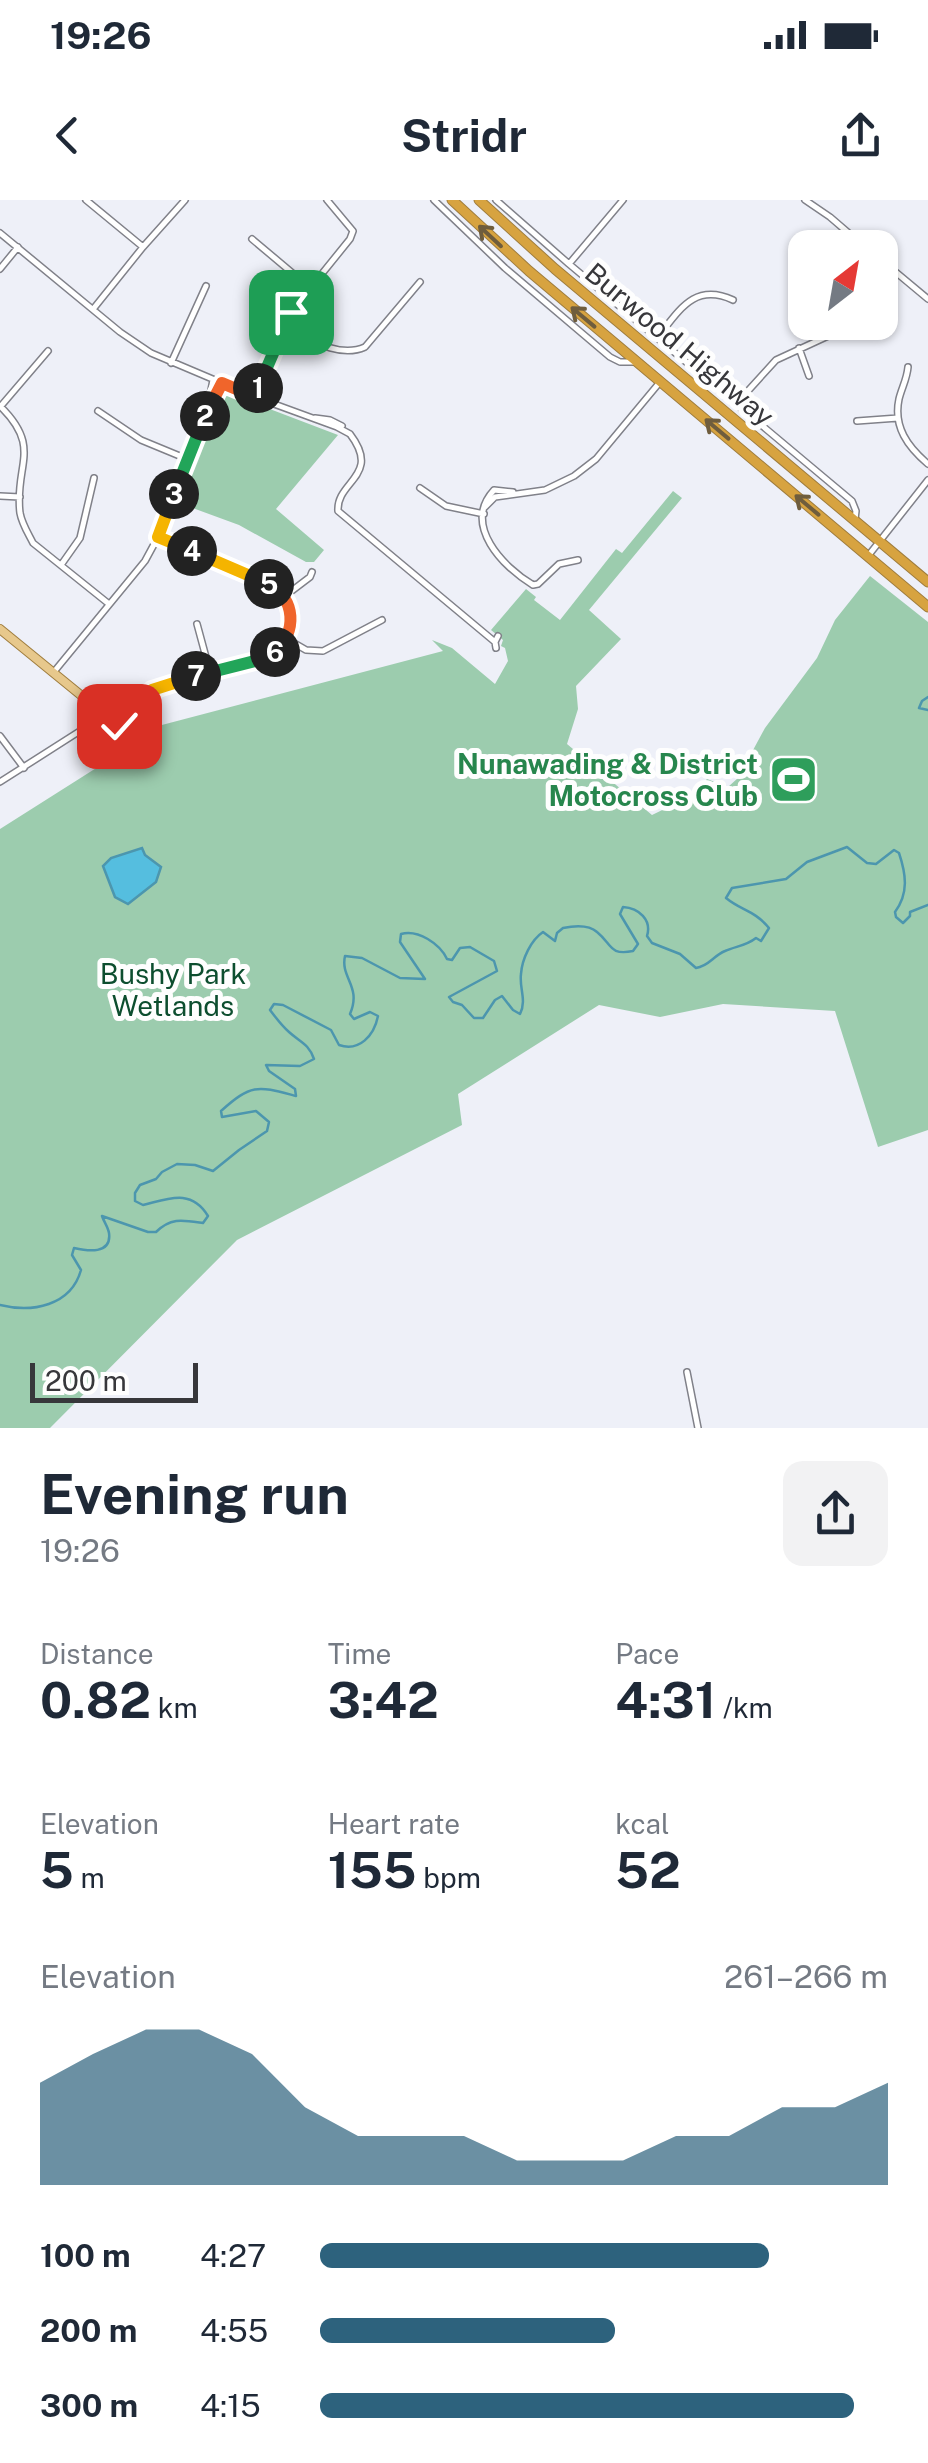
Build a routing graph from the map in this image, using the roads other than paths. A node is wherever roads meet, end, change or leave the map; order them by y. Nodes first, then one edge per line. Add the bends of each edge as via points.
1 (86, 200) edge
2 (186, 200) edge
3 (326, 200) edge
4 (434, 200) edge
5 (452, 200) edge
6 (479, 200) edge
7 (496, 200) edge
8 (622, 200) edge
9 (806, 200) edge
10 (845, 230) edge
11 (0, 233) edge
12 (252, 239) dead end
13 (18, 248) junction
14 (143, 248) junction
15 (568, 264) junction
16 (0, 270) edge
17 (528, 271) junction
18 (898, 274) edge
19 (420, 282) dead end
20 (206, 286) dead end
21 (309, 287) junction
22 (532, 291) junction
23 (609, 298) junction
24 (928, 299) edge
25 (732, 300) dead end
26 (601, 308) junction
27 (93, 309) junction
28 (284, 326) junction
29 (657, 338) junction
30 (818, 340) edge
31 (799, 348) junction
32 (48, 350) dead end
33 (637, 362) junction
34 (171, 363) junction
35 (908, 366) dead end
36 (809, 376) dead end
37 (213, 380) junction
38 (660, 382) junction
39 (222, 383) junction
40 (255, 397) junction
41 (736, 404) junction
42 (0, 406) edge
43 (98, 412) dead end
44 (206, 413) junction
45 (898, 418) junction
46 (857, 421) dead end
47 (187, 459) junction
48 (928, 464) edge
49 (94, 478) dead end
50 (928, 480) edge
51 (420, 488) dead end
52 (0, 496) edge
53 (20, 497) junction
54 (484, 510) junction
55 (855, 519) junction
56 (158, 537) junction
57 (880, 540) junction
58 (868, 556) junction
59 (578, 560) dead end
60 (61, 565) junction
61 (312, 572) dead end
62 (928, 582) edge
63 (285, 596) junction
64 (108, 604) junction
65 (928, 608) edge
66 (382, 620) dead end
67 (197, 624) dead end
68 (0, 629) edge
69 (286, 639) junction
70 (496, 642) dead end
71 (53, 672) junction
72 (210, 672) junction
73 (102, 712) junction
74 (122, 729) joint
75 (0, 736) edge
76 (24, 768) junction
77 (0, 782) edge
78 (687, 1372) dead end
79 (698, 1428) edge

1 - 14 street
2 - 14 street
3 - 21 street via 353,231
4 - 22 street, Burwood Highway
17 -> 5 highway, Burwood Highway
6 - 26 highway, Burwood Highway
7 - 15 street, Burwood Highway
8 - 15 street
9 - 10 street
11 - 13 street
12 - 21 street
13 - 16 street
13 - 27 street
14 - 27 street
15 - 23 street, Burwood Highway
17 - 22 street
33 -> 17 highway, Burwood Highway
18 - 24 street
19 - 28 street via 365,348 354,352
20 - 34 street
21 - 28 street
22 - 33 street, Burwood Highway via 610,358
23 - 26 street
23 - 29 street, Burwood Highway
25 - 29 street via 698,296
26 - 55 highway, Burwood Highway
27 - 34 street
28 - 40 street
29 - 41 street, Burwood Highway
30 - 31 street
31 - 36 street
31 - 41 street via 768,367
32 - 42 street
33 - 38 highway, Burwood Highway
34 - 37 street
35 - 45 street
37 - 39 street
37 - 44 street
38 - 54 street via 588,466 545,490 494,490
58 -> 38 highway, Burwood Highway
39 - 40 street
39 - 44 street
40 - 70 street via 335,422 350,434 360,467 338,511
41 - 55 street, Burwood Highway via 852,501
42 - 53 street via 24,444
43 - 47 street
44 - 47 street
45 - 46 street
45 - 48 street via 908,444
47 - 56 street
49 - 60 street via 80,538
50 - 57 street
51 - 54 street via 446,506
52 - 53 street
53 - 60 street via 20,516 34,542
54 - 59 street via 491,548 529,584
55 - 57 highway, Burwood Highway
56 - 63 street
56 - 64 street
57 - 58 street
57 - 62 highway, Burwood Highway
58 - 65 highway, Burwood Highway
60 - 64 street
61 - 63 street
63 - 69 street via 291,623
64 - 71 street
66 - 69 street via 324,650 306,650
67 - 72 street
68 - 71 main road
69 - 72 street via 267,658
71 - 73 main road
72 - 74 street via 152,690
73 - 74 main road
73 - 76 street
75 - 76 street
76 - 77 street
78 - 79 street

